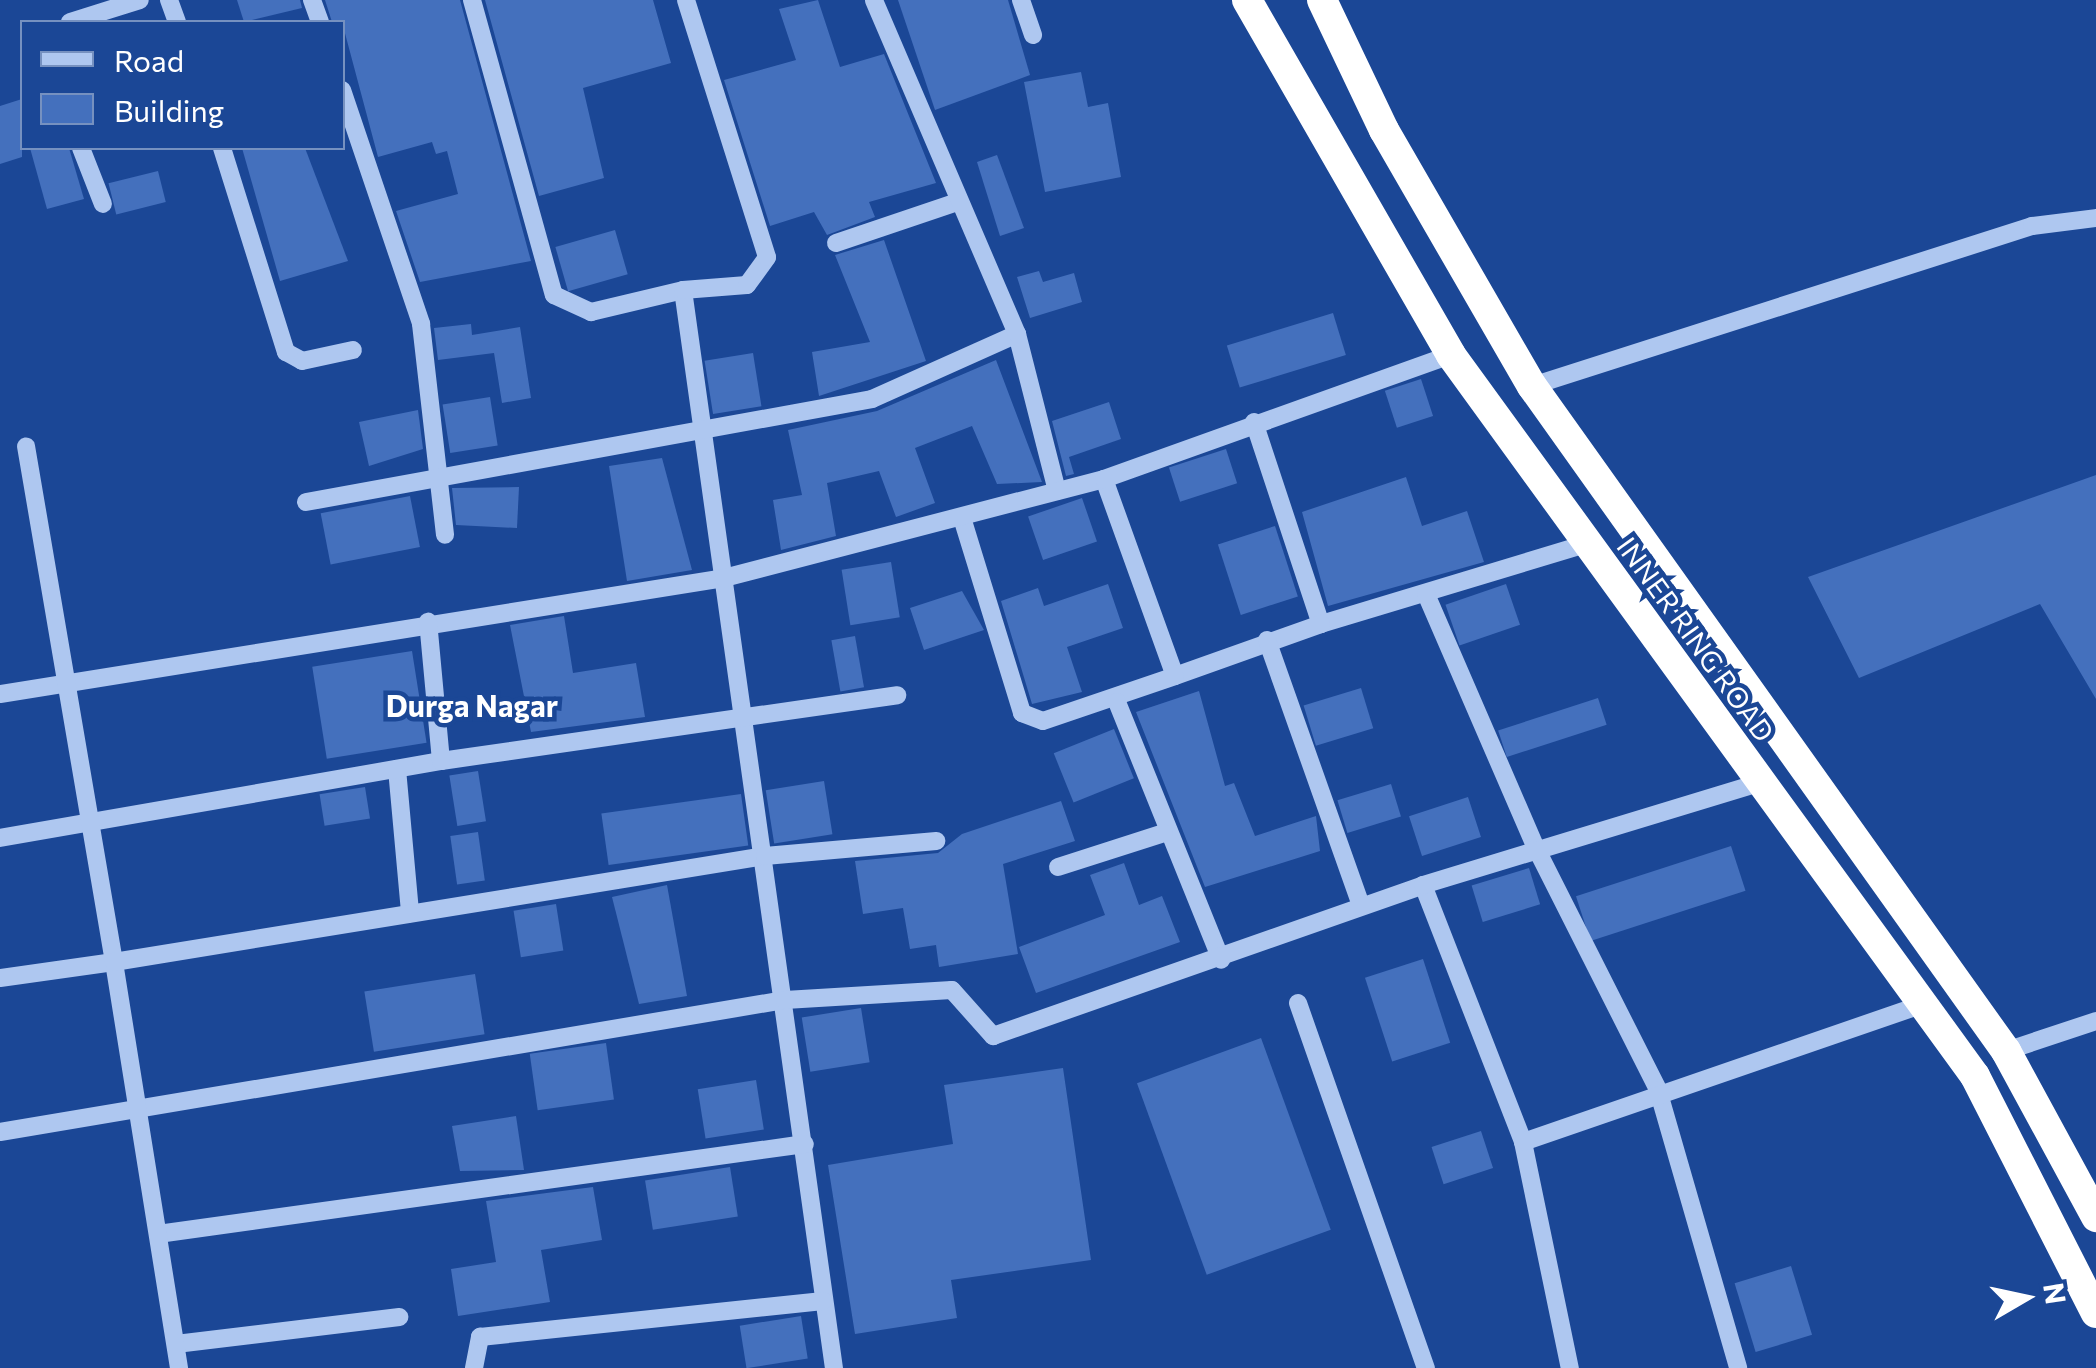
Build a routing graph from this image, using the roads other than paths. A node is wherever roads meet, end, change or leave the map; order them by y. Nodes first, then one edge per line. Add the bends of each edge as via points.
1 (140, 0) edge
2 (472, 0) edge
3 (686, 0) edge
4 (874, 0) edge
5 (1020, 0) edge
6 (1247, 0) edge
7 (1322, 0) edge
8 (76, 20) edge
9 (1033, 35) dead end
10 (345, 99) edge
11 (82, 150) edge
12 (223, 150) edge
13 (954, 203) junction
14 (102, 204) dead end
15 (2096, 218) edge
16 (836, 243) dead end
17 (683, 290) junction
18 (1017, 334) junction
19 (353, 350) dead end
20 (1451, 355) junction
21 (1532, 386) junction
22 (1254, 422) junction
23 (704, 434) junction
24 (26, 446) dead end
25 (443, 476) junction
26 (1104, 478) junction
27 (1058, 491) junction
28 (306, 502) dead end
29 (963, 520) junction
30 (445, 535) dead end
31 (1586, 544) junction
32 (724, 578) junction
33 (1426, 594) junction
34 (428, 622) junction
35 (1321, 624) junction
36 (1268, 640) junction
37 (1175, 676) junction
38 (66, 684) junction
39 (0, 694) edge
40 (897, 695) dead end
41 (1117, 702) junction
42 (742, 720) junction
43 (441, 762) junction
44 (397, 769) junction
45 (1761, 782) junction
46 (88, 821) junction
47 (1164, 833) junction
48 (0, 838) edge
49 (936, 841) dead end
50 (1536, 848) junction
51 (765, 856) junction
52 (1058, 866) dead end
53 (1423, 884) junction
54 (1361, 906) junction
55 (410, 913) junction
56 (1221, 960) junction
57 (114, 962) junction
58 (0, 978) edge
59 (785, 1000) junction
60 (1298, 1002) dead end
61 (1926, 1003) junction
62 (2096, 1021) edge
63 (2006, 1052) junction
64 (1658, 1090) junction
65 (134, 1108) junction
66 (0, 1132) edge
67 (1523, 1142) junction
68 (805, 1144) junction
69 (2096, 1217) edge
70 (158, 1234) junction
71 (823, 1301) junction
72 (2096, 1313) edge
73 (399, 1318) dead end
74 (176, 1344) junction
75 (179, 1368) edge
76 (474, 1368) edge
77 (834, 1368) edge
78 (1426, 1368) edge
79 (1570, 1368) edge
80 (1738, 1368) edge

1 - 8 street
2 - 17 street via 554,295 590,312
3 - 17 street via 767,256 747,284
4 - 13 street
5 - 9 street
6 - 20 highway, INNER RING ROAD
7 - 21 highway, INNER RING ROAD via 1384,130
10 - 25 street via 420,324
11 - 14 street
12 - 19 street via 286,352 302,362
13 - 16 street
13 - 18 street
15 - 21 street via 2032,226
17 - 23 street
18 - 23 street via 872,398
18 - 27 street
20 - 22 street
20 - 31 highway, INNER RING ROAD
21 - 63 highway, INNER RING ROAD
22 - 26 street
22 - 35 street
23 - 25 street
23 - 32 street
24 - 38 street
25 - 28 street
25 - 30 street
26 - 27 street
26 - 37 street
27 - 29 street
29 - 32 street
29 - 41 street via 1022,713 1043,721
31 - 33 street
31 - 45 highway, INNER RING ROAD
32 - 34 street
32 - 42 street
33 - 35 street
33 - 50 street
34 - 38 street
34 - 43 street
35 - 36 street
36 - 37 street
36 - 54 street
37 - 41 street
38 - 39 street
38 - 46 street
40 - 42 street
41 - 47 street
42 - 43 street
42 - 51 street
43 - 44 street
44 - 46 street
44 - 55 street
45 - 50 street
45 - 61 highway, INNER RING ROAD
46 - 48 street
46 - 57 street
47 - 52 street
47 - 56 street
49 - 51 street
50 - 53 street
50 - 64 street
51 - 55 street
51 - 59 street
53 - 54 street
53 - 67 street
54 - 56 street
55 - 57 street
56 - 59 street via 993,1036 952,990
57 - 58 street
57 - 65 street
59 - 65 street
59 - 68 street
60 - 78 street
61 - 64 street
61 - 72 highway, INNER RING ROAD via 1974,1076
62 - 63 street
63 - 69 highway, INNER RING ROAD
64 - 67 street
64 - 80 street
65 - 66 street
65 - 70 street
67 - 79 street
68 - 70 street
68 - 71 street
70 - 74 street
71 - 76 street via 480,1337
71 - 77 street
73 - 74 street
74 - 75 street

